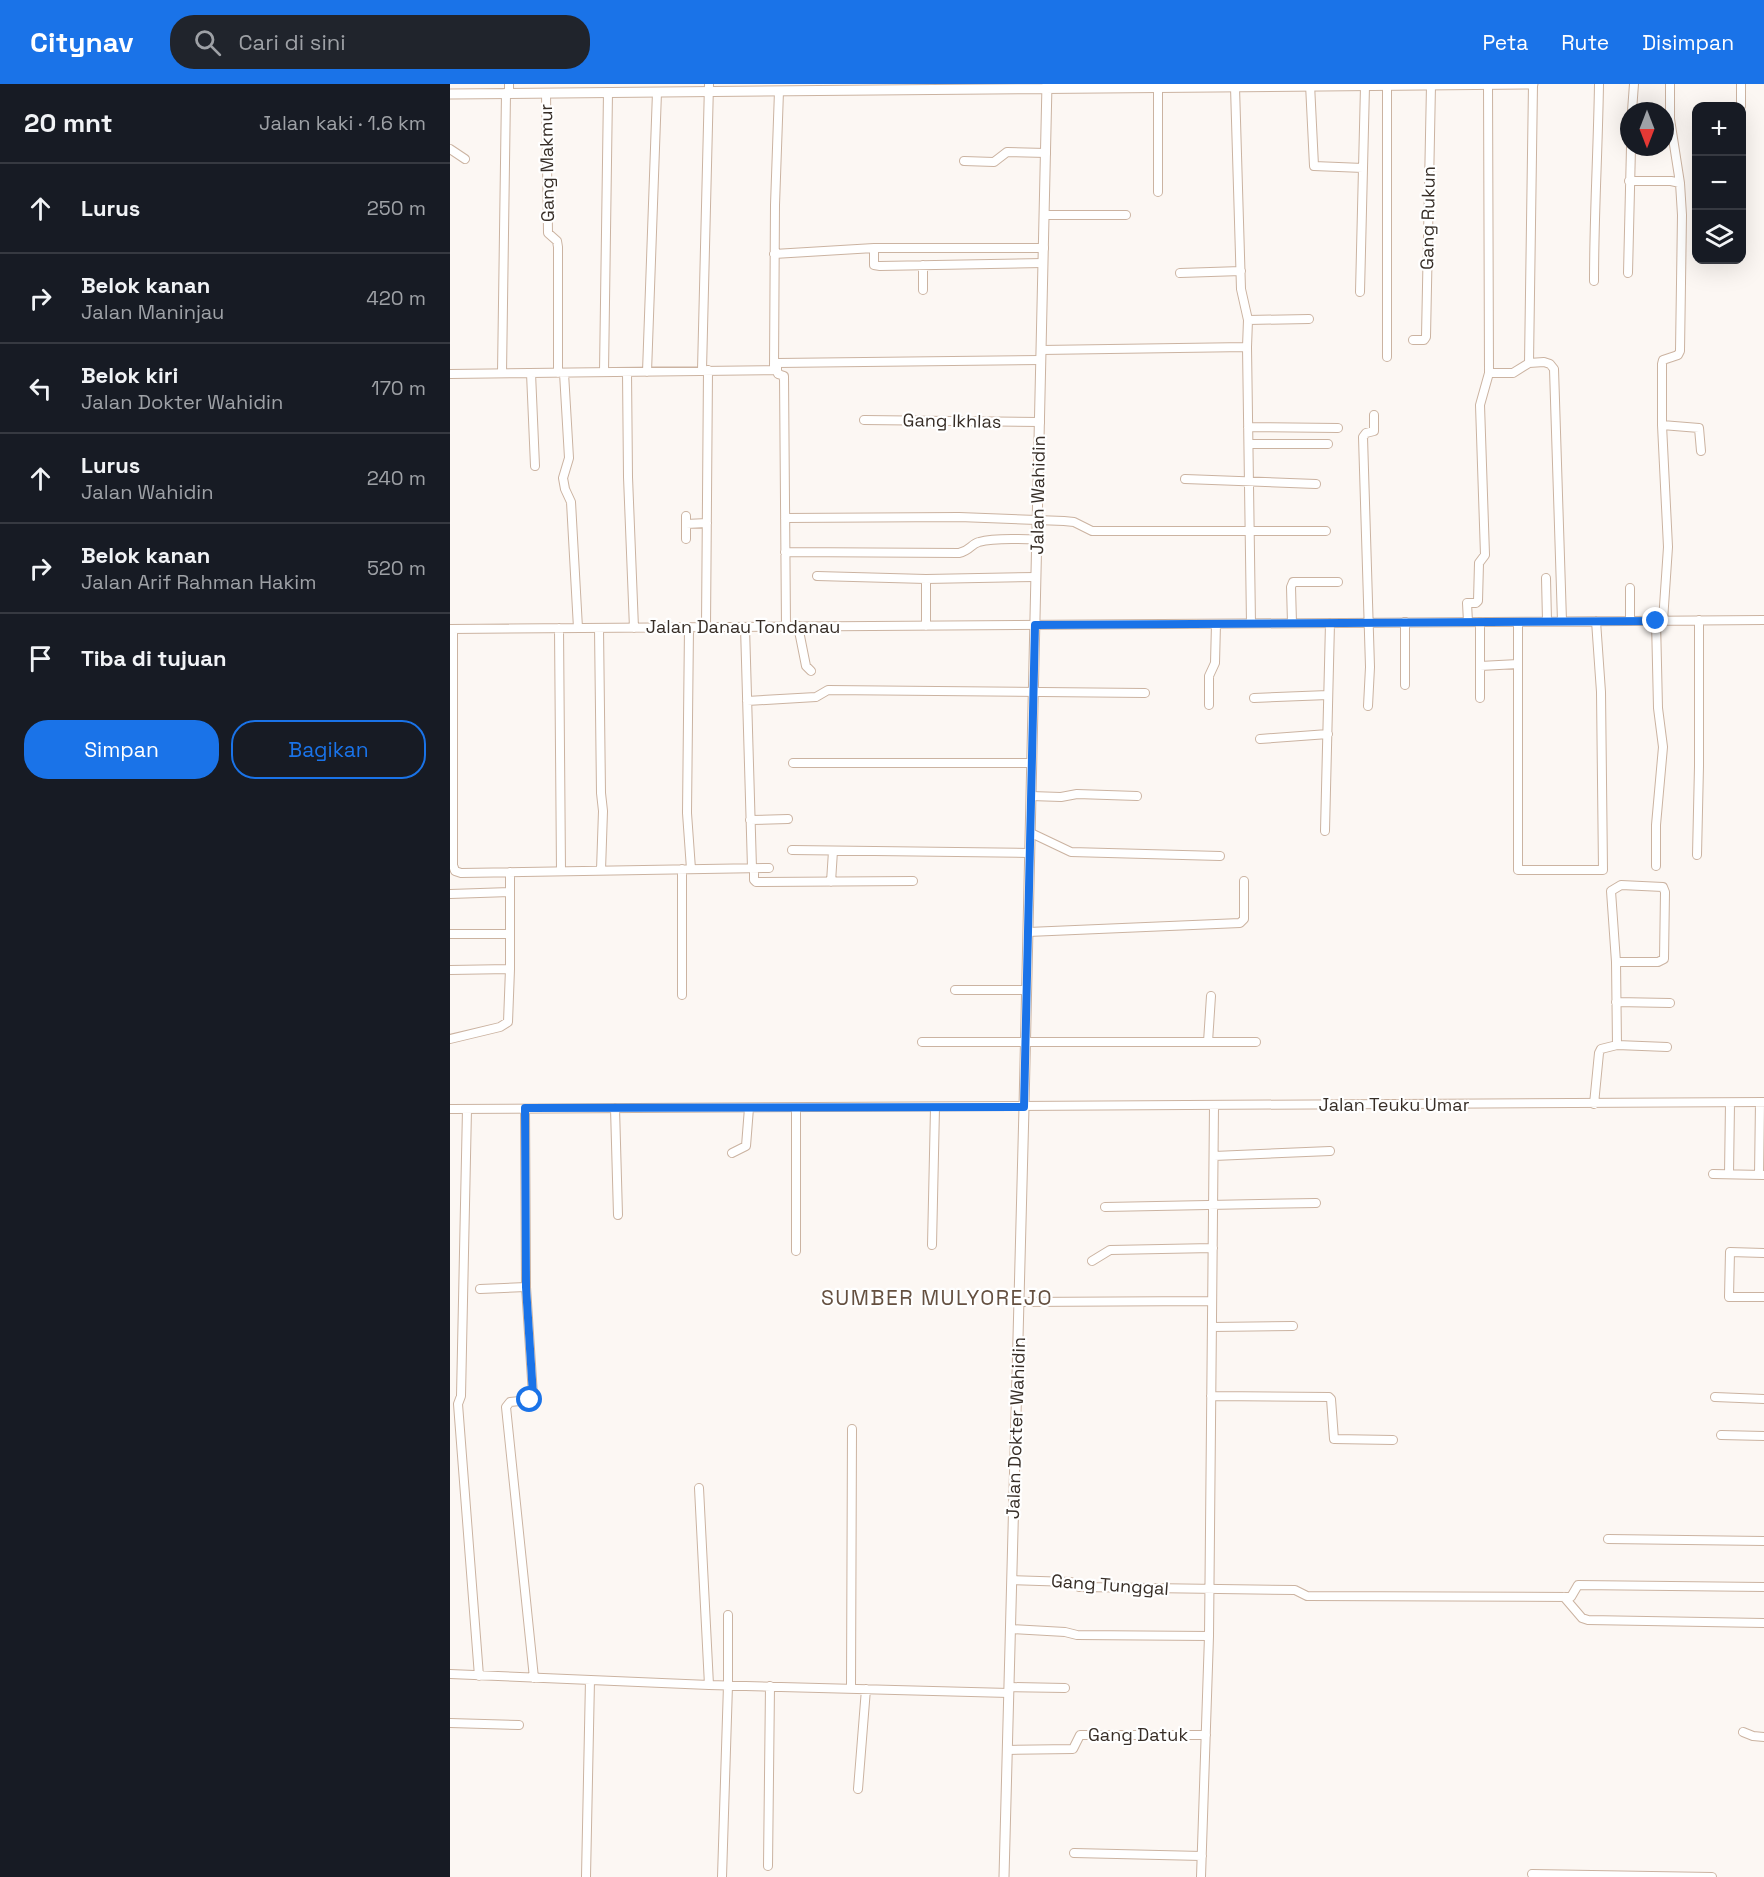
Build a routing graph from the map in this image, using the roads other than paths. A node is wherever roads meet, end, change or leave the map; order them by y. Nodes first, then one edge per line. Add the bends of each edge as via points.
1 (1475, 84) edge
2 (1488, 84) edge
3 (1519, 84) edge
4 (1533, 84) edge
5 (1599, 84) edge
6 (1634, 84) edge
7 (1670, 84) edge
8 (1741, 84) edge
9 (1310, 85) edge
10 (1387, 85) edge
11 (1431, 85) edge
12 (1047, 86) edge
13 (1365, 86) junction
14 (823, 87) edge
15 (908, 87) edge
16 (1235, 87) junction
17 (629, 88) edge
18 (709, 88) edge
19 (750, 88) edge
20 (1158, 88) junction
21 (508, 90) edge
22 (779, 91) junction
23 (608, 92) junction
24 (657, 92) junction
25 (546, 93) junction
26 (450, 94) edge
27 (1633, 102) edge
28 (1741, 102) edge
29 (450, 149) edge
30 (1046, 153) junction
31 (1630, 156) edge
32 (465, 159) dead end
33 (964, 162) dead end
34 (1363, 168) junction
35 (1629, 181) junction
36 (1680, 183) junction
37 (1158, 192) dead end
38 (1044, 215) junction
39 (1126, 215) dead end
40 (944, 247) junction
41 (874, 248) junction
42 (1044, 248) junction
43 (774, 254) junction
44 (1043, 263) junction
45 (945, 264) junction
46 (923, 265) junction
47 (1241, 271) junction
48 (1180, 273) dead end
49 (1628, 273) dead end
50 (1594, 281) dead end
51 (923, 290) dead end
52 (1360, 292) dead end
53 (1309, 319) dead end
54 (1248, 320) junction
55 (1413, 340) dead end
56 (1247, 347) junction
57 (1041, 355) junction
58 (1387, 357) dead end
59 (1529, 363) junction
60 (705, 370) junction
61 (776, 370) junction
62 (604, 372) junction
63 (627, 372) junction
64 (647, 372) junction
65 (502, 373) junction
66 (531, 373) junction
67 (561, 373) junction
68 (450, 374) edge
69 (1489, 374) junction
70 (1374, 415) dead end
71 (864, 420) dead end
72 (1040, 422) junction
73 (1662, 425) junction
74 (1248, 427) junction
75 (1338, 428) dead end
76 (1249, 444) junction
77 (1328, 444) dead end
78 (1701, 451) dead end
79 (535, 466) dead end
80 (1185, 479) dead end
81 (1248, 482) junction
82 (1317, 484) dead end
83 (784, 518) junction
84 (1038, 521) junction
85 (707, 523) junction
86 (1326, 531) dead end
87 (1250, 532) junction
88 (686, 539) dead end
89 (1037, 539) junction
90 (785, 552) junction
91 (817, 576) dead end
92 (1036, 577) junction
93 (1546, 578) dead end
94 (926, 579) junction
95 (1338, 582) dead end
96 (1630, 588) dead end
97 (1699, 620) junction
98 (1764, 620) edge
99 (1547, 621) junction
100 (1562, 621) junction
101 (1596, 621) junction
102 (1630, 621) junction
103 (1659, 621) junction
104 (1405, 622) junction
105 (1468, 622) junction
106 (1480, 622) junction
107 (1518, 622) junction
108 (1251, 623) junction
109 (1292, 623) junction
110 (1330, 623) junction
111 (1368, 623) junction
112 (1216, 624) junction
113 (1035, 625) junction
114 (786, 626) junction
115 (798, 626) junction
116 (926, 626) junction
117 (634, 627) junction
118 (689, 627) junction
119 (706, 627) junction
120 (745, 627) junction
121 (559, 628) junction
122 (578, 628) junction
123 (599, 628) junction
124 (451, 629) edge
125 (1518, 664) junction
126 (1480, 666) junction
127 (811, 671) dead end
128 (1405, 685) dead end
129 (1034, 693) junction
130 (1145, 693) dead end
131 (1328, 695) junction
132 (1254, 698) dead end
133 (1480, 698) dead end
134 (747, 701) junction
135 (1209, 705) dead end
136 (1368, 706) dead end
137 (1328, 734) junction
138 (1260, 739) dead end
139 (793, 763) dead end
140 (1032, 763) junction
141 (1031, 796) junction
142 (1137, 796) dead end
143 (788, 819) dead end
144 (750, 820) junction
145 (1325, 831) dead end
146 (1030, 833) junction
147 (792, 850) dead end
148 (833, 851) junction
149 (1030, 853) junction
150 (1696, 855) dead end
151 (1220, 856) dead end
152 (1656, 866) dead end
153 (753, 868) junction
154 (769, 868) dead end
155 (682, 869) junction
156 (691, 869) junction
157 (601, 870) junction
158 (561, 871) junction
159 (510, 872) junction
160 (913, 881) dead end
161 (1244, 881) dead end
162 (831, 882) junction
163 (510, 892) junction
164 (450, 894) edge
165 (1029, 907) joint
166 (1028, 932) junction
167 (450, 934) edge
168 (510, 934) junction
169 (1616, 962) junction
170 (510, 969) junction
171 (450, 970) edge
172 (955, 990) dead end
173 (1027, 990) junction
174 (682, 995) dead end
175 (1211, 996) dead end
176 (1616, 1002) junction
177 (1670, 1003) dead end
178 (450, 1039) edge
179 (1026, 1041) junction
180 (922, 1042) dead end
181 (1209, 1042) junction
182 (1256, 1042) dead end
183 (1617, 1045) junction
184 (1667, 1047) dead end
185 (1762, 1102) edge
186 (1730, 1103) junction
187 (1594, 1104) junction
188 (1214, 1106) junction
189 (1024, 1107) junction
190 (525, 1108) junction
191 (615, 1108) junction
192 (749, 1108) junction
193 (796, 1108) junction
194 (935, 1108) junction
195 (450, 1109) edge
196 (467, 1109) junction
197 (1330, 1151) dead end
198 (732, 1153) dead end
199 (1214, 1156) junction
200 (1713, 1174) dead end
201 (1728, 1174) junction
202 (1761, 1175) edge
203 (1213, 1203) junction
204 (1316, 1203) dead end
205 (1105, 1207) dead end
206 (618, 1215) dead end
207 (933, 1245) dead end
208 (1213, 1248) junction
209 (796, 1251) dead end
210 (1764, 1253) edge
211 (1092, 1261) dead end
212 (526, 1287) junction
213 (480, 1289) dead end
214 (1764, 1297) edge
215 (1212, 1301) junction
216 (1019, 1302) junction
217 (1293, 1326) dead end
218 (1212, 1328) junction
219 (1211, 1396) junction
220 (1715, 1397) dead end
221 (1764, 1399) edge
222 (852, 1429) dead end
223 (1721, 1435) dead end
224 (1764, 1436) edge
225 (1393, 1440) dead end
226 (699, 1488) dead end
227 (1608, 1539) dead end
228 (1764, 1541) edge
229 (1012, 1580) junction
230 (1764, 1587) edge
231 (1209, 1590) junction
232 (1564, 1596) junction
233 (728, 1615) dead end
234 (1764, 1623) edge
235 (1011, 1629) junction
236 (1209, 1636) junction
237 (450, 1674) edge
238 (479, 1676) junction
239 (534, 1678) junction
240 (590, 1680) junction
241 (728, 1684) junction
242 (709, 1685) junction
243 (770, 1686) junction
244 (851, 1688) junction
245 (1065, 1688) dead end
246 (866, 1689) junction
247 (1009, 1690) junction
248 (450, 1723) edge
249 (519, 1725) dead end
250 (1743, 1732) dead end
251 (1206, 1735) junction
252 (1764, 1737) edge
253 (1007, 1750) junction
254 (858, 1789) dead end
255 (1074, 1853) dead end
256 (1202, 1856) junction
257 (768, 1866) dead end
258 (1532, 1874) dead end
259 (586, 1877) edge
260 (722, 1877) edge
261 (1004, 1877) edge
262 (1201, 1877) edge
263 (1712, 1877) edge

1 - 2 street
1 - 11 street
2 - 3 street
2 - 69 street
3 - 4 street
4 - 59 street
5 - 50 street
6 - 27 street
7 - 36 street via 1670,119
8 - 28 street
9 - 13 street
9 - 16 street
9 - 34 street via 1314,166
10 - 11 street
10 - 13 street
10 - 58 street
11 - 55 street, Gang Rukun via 1426,337
12 - 15 street
12 - 20 street
12 - 30 street, Jalan Wahidin
13 - 34 street
14 - 15 street
14 - 22 street
16 - 20 street
16 - 47 street
17 - 23 street
17 - 24 street
18 - 19 street
18 - 24 street
18 - 60 street
19 - 22 street
20 - 37 street
21 - 25 street
21 - 26 street
21 - 65 street
22 - 43 street
23 - 25 street
23 - 62 street
24 - 64 street
25 - 67 street, Gang Makmur via 548,233 558,247
29 - 32 street
30 - 33 street via 1007,152 994,162
30 - 38 street, Jalan Wahidin
31 - 35 street
34 - 52 street
35 - 36 street
35 - 49 street
36 - 73 street via 1680,351 1662,364
38 - 39 street
38 - 42 street, Jalan Wahidin
40 - 41 street
40 - 42 street
40 - 45 street
41 - 43 street
41 - 46 street via 876,266
42 - 44 street, Jalan Wahidin
43 - 61 street
44 - 45 street
44 - 57 street, Jalan Wahidin
45 - 46 street
46 - 51 street
47 - 48 street
47 - 54 street
53 - 54 street
54 - 56 street
56 - 57 street
56 - 74 street
57 - 61 street via 777,363
57 - 72 street, Jalan Wahidin
59 - 69 street via 1512,373
59 - 100 street via 1544,362 1554,369
60 - 61 street
60 - 64 street
60 - 85 street
61 - 83 street via 784,376
62 - 63 street
62 - 67 street
63 - 64 street
63 - 117 street
65 - 66 street
65 - 68 street
66 - 67 street
66 - 79 street
67 - 122 street, Gang Makmur via 569,458 563,478 571,502
69 - 105 street via 1480,405 1485,555 1479,563 1478,601 1467,604
70 - 111 street via 1374,431 1363,437
71 - 72 street, Gang Ikhlas
72 - 84 street, Jalan Wahidin
73 - 78 street via 1700,428
73 - 103 street via 1668,547
74 - 75 street
74 - 76 street
76 - 77 street
76 - 81 street
80 - 81 street
81 - 82 street
81 - 87 street
83 - 84 street via 959,517
83 - 90 street
84 - 87 street via 1074,522 1092,531
84 - 89 street, Jalan Wahidin
85 - 88 street via 686,520
85 - 119 street
86 - 87 street
87 - 108 street
89 - 90 street via 990,540 959,553
89 - 92 street, Jalan Wahidin
90 - 114 street
91 - 94 street
92 - 94 street
92 - 113 street, Jalan Wahidin
93 - 99 street
94 - 116 street
95 - 109 street via 1293,582
96 - 102 street
97 - 98 street, Jalan Danau Tondanau
97 - 103 street, Jalan Danau Tondanau
97 - 150 street
99 - 100 street, Jalan Danau Tondanau
99 - 107 street, Jalan Danau Tondanau
100 - 101 street, Jalan Danau Tondanau
101 - 102 street, Jalan Danau Tondanau
101 - 125 street via 1601,692 1603,870 1518,870
102 - 103 street, Jalan Danau Tondanau
103 - 152 street via 1658,708 1663,747
104 - 105 street, Jalan Danau Tondanau
104 - 111 street, Jalan Danau Tondanau
104 - 128 street
105 - 106 street, Jalan Danau Tondanau
106 - 107 street, Jalan Danau Tondanau
106 - 126 street
107 - 125 street
108 - 109 street, Jalan Danau Tondanau
108 - 112 street, Jalan Danau Tondanau
109 - 110 street, Jalan Danau Tondanau
110 - 111 street, Jalan Danau Tondanau
110 - 131 street
111 - 136 street
112 - 113 street, Jalan Danau Tondanau
112 - 135 street
113 - 116 street, Jalan Danau Tondanau
113 - 129 street, Jalan Wahidin
114 - 115 street, Jalan Danau Tondanau
114 - 120 street, Jalan Danau Tondanau
115 - 116 street, Jalan Danau Tondanau
115 - 127 street via 806,666
117 - 118 street, Jalan Danau Tondanau
117 - 123 street, Jalan Danau Tondanau
118 - 119 street, Jalan Danau Tondanau
118 - 156 street via 687,813
119 - 120 street, Jalan Danau Tondanau
120 - 134 street
121 - 122 street, Jalan Danau Tondanau
121 - 124 street, Jalan Danau Tondanau
121 - 158 street
122 - 123 street, Jalan Danau Tondanau
123 - 157 street
124 - 159 street via 454,868 461,873
125 - 126 street
126 - 133 street
129 - 130 street
129 - 134 street via 828,690 816,697
129 - 140 street, Jalan Wahidin
131 - 132 street
131 - 137 street
134 - 144 street
137 - 138 street
137 - 145 street
139 - 140 street
140 - 141 street, Jalan Wahidin
141 - 142 street
141 - 146 street, Jalan Wahidin
143 - 144 street
144 - 153 street
146 - 149 street, Jalan Wahidin
146 - 151 street via 1071,852
147 - 148 street
148 - 149 street
148 - 162 street
149 - 165 street, Jalan Wahidin
153 - 154 street
153 - 156 street
153 - 162 street via 756,882
155 - 156 street
155 - 157 street
155 - 174 street
157 - 158 street
158 - 159 street
159 - 163 street
160 - 162 street
161 - 166 street via 1244,920 1240,923
163 - 164 street
163 - 168 street
165 - 166 street, Jalan Dokter Wahidin
166 - 173 street, Jalan Dokter Wahidin
167 - 168 street
168 - 170 street
169 - 169 street via 1664,959 1663,887 1622,885 1611,891
169 - 176 street
170 - 171 street
170 - 178 street via 506,1024
172 - 173 street
173 - 179 street, Jalan Dokter Wahidin
175 - 181 street
176 - 177 street
176 - 183 street
179 - 180 street
179 - 181 street
179 - 189 street, Jalan Dokter Wahidin
181 - 182 street
183 - 184 street
183 - 187 street via 1599,1053
185 - 186 street, Jalan Teuku Umar
185 - 202 street
186 - 187 street, Jalan Teuku Umar
186 - 201 street
187 - 188 street, Jalan Teuku Umar
188 - 189 street, Jalan Teuku Umar
188 - 199 street
189 - 194 street, Jalan Teuku Umar
189 - 216 street, Jalan Dokter Wahidin
190 - 191 street, Jalan Teuku Umar
190 - 196 street, Jalan Teuku Umar
190 - 212 street
191 - 192 street, Jalan Teuku Umar
191 - 206 street
192 - 193 street, Jalan Teuku Umar
192 - 198 street via 746,1146
193 - 194 street, Jalan Teuku Umar
193 - 209 street
194 - 207 street
195 - 196 street, Jalan Teuku Umar
196 - 238 street via 458,1404
197 - 199 street
199 - 203 street
200 - 201 street
201 - 202 street
203 - 204 street
203 - 205 street
203 - 208 street
208 - 211 street via 1110,1250
208 - 215 street
210 - 214 street via 1730,1252 1730,1297
212 - 213 street
212 - 239 street via 532,1398 510,1402 506,1407
215 - 216 street
215 - 218 street
216 - 229 street, Jalan Dokter Wahidin
217 - 218 street
218 - 219 street
219 - 225 street via 1329,1397 1334,1439
219 - 231 street
220 - 221 street
222 - 244 street
223 - 224 street
226 - 242 street
227 - 228 street
229 - 231 street, Gang Tunggal via 1071,1582 1079,1587
229 - 235 street, Jalan Dokter Wahidin
230 - 232 street via 1578,1585 1572,1596
231 - 232 street, Gang Tunggal via 1295,1590 1307,1596
231 - 236 street
232 - 234 street via 1588,1620
233 - 241 street
235 - 236 street via 1077,1635
235 - 247 street, Jalan Dokter Wahidin
236 - 251 street
237 - 238 street
238 - 239 street
239 - 240 street
240 - 242 street
240 - 259 street
241 - 242 street
241 - 243 street
241 - 260 street
243 - 244 street
243 - 257 street
244 - 246 street
245 - 247 street
246 - 247 street
246 - 254 street
247 - 253 street, Jalan Dokter Wahidin
248 - 249 street
250 - 252 street
251 - 253 street, Gang Datuk via 1080,1735 1073,1749
251 - 256 street
253 - 261 street, Jalan Dokter Wahidin
255 - 256 street
256 - 262 street
258 - 263 street

